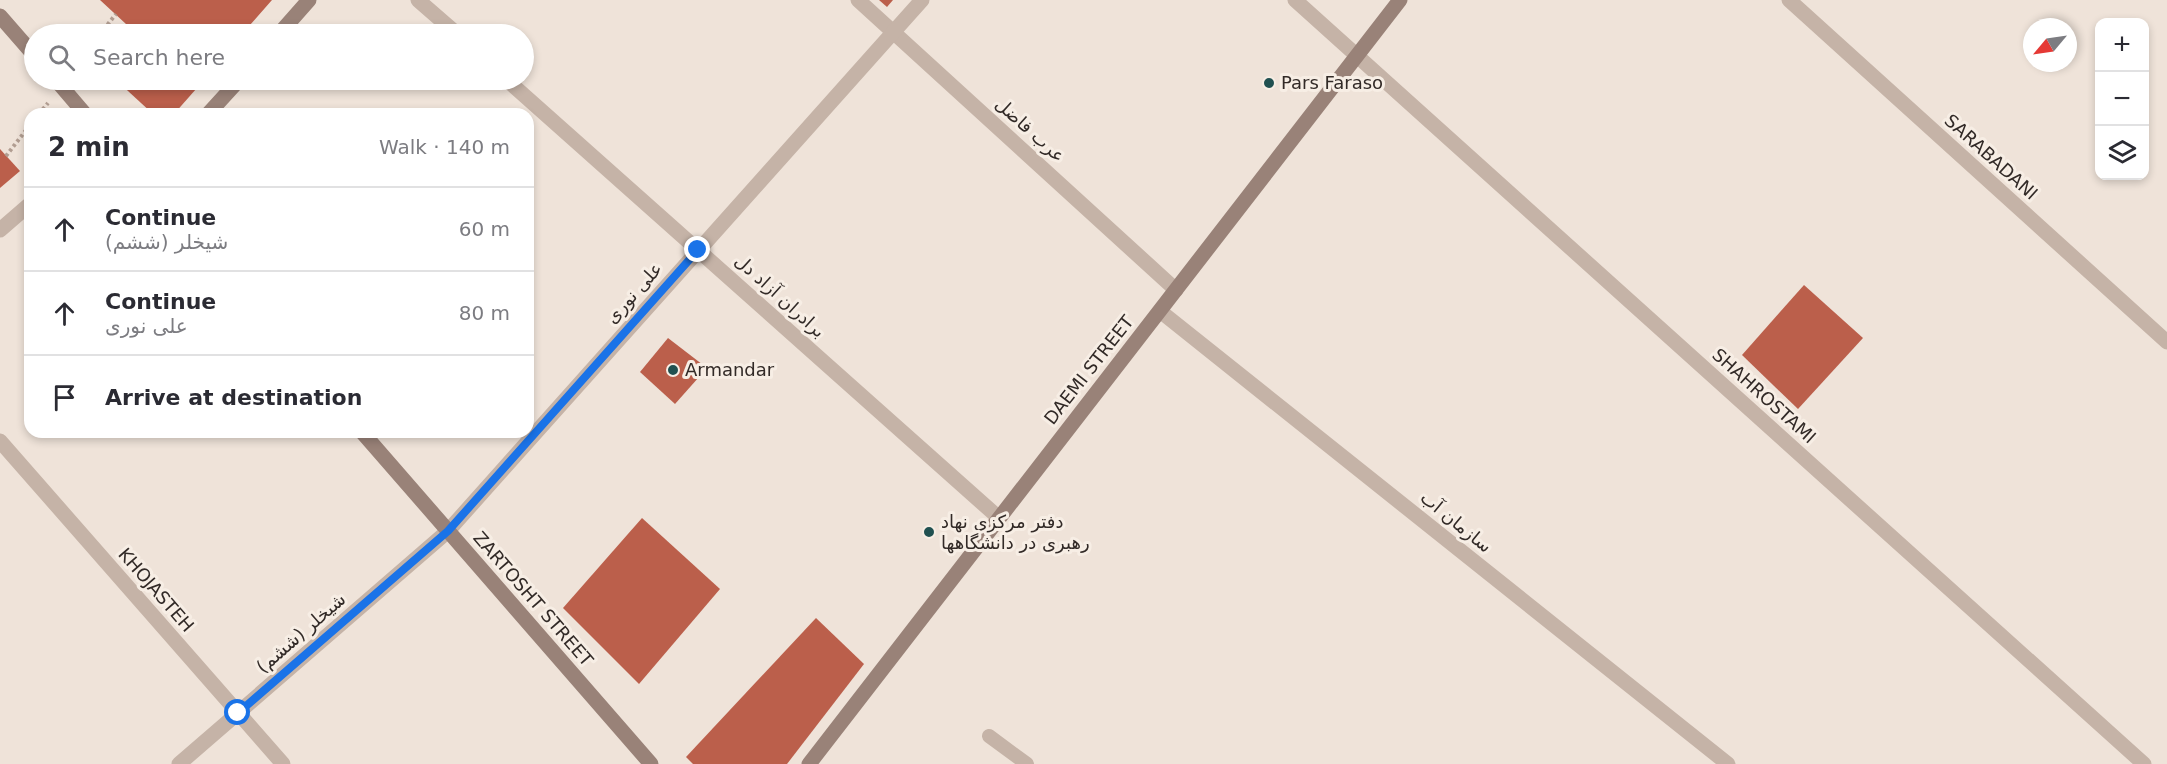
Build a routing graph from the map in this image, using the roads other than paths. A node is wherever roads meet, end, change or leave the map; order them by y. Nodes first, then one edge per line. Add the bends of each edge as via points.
1 (309, 0) edge
2 (418, 0) edge
3 (858, 0) edge
4 (921, 0) edge
5 (1295, 0) edge
6 (1400, 0) edge
7 (1789, 0) edge
8 (0, 16) edge
9 (288, 24) edge
10 (446, 24) edge
11 (893, 32) junction
12 (24, 44) edge
13 (1357, 56) junction
14 (65, 90) edge
15 (229, 90) edge
16 (518, 90) edge
17 (81, 108) edge
18 (213, 108) edge
19 (24, 209) edge
20 (0, 230) edge
21 (698, 250) junction
22 (1176, 290) junction
23 (1160, 311) junction
24 (2167, 342) edge
25 (534, 434) edge
26 (367, 438) edge
27 (531, 438) edge
28 (0, 441) edge
29 (999, 518) junction
30 (448, 531) junction
31 (238, 713) junction
32 (989, 735) dead end
33 (179, 764) edge
34 (283, 764) edge
35 (651, 764) edge
36 (809, 764) edge
37 (1027, 764) edge
38 (1728, 764) edge
39 (2144, 764) edge

1 - 9 street
2 - 10 street
3 - 11 street, عرب فاضل
4 - 11 street, علی نوری
5 - 13 street, SHAHROSTAMI
6 - 13 street, DAEMI STREET
7 - 24 street, SARABADANI
8 - 12 street
11 - 21 street, علی نوری
11 - 22 street, عرب فاضل
13 - 22 street, DAEMI STREET
13 - 39 street, SHAHROSTAMI
14 - 17 street
15 - 18 street
16 - 21 street, برادران آزاد دل
19 - 20 street
21 - 25 street, علی نوری
21 - 29 street, برادران آزاد دل
22 - 23 street, DAEMI STREET
23 - 29 street, DAEMI STREET
23 - 38 street, سازمان آب
26 - 30 street, ZARTOSHT STREET
27 - 30 street, علی نوری
28 - 31 street, KHOJASTEH
29 - 36 street, DAEMI STREET
30 - 31 street, شیخلر (ششم)
30 - 35 street, ZARTOSHT STREET
31 - 33 street, شیخلر (ششم)
31 - 34 street, KHOJASTEH
32 - 37 lane

